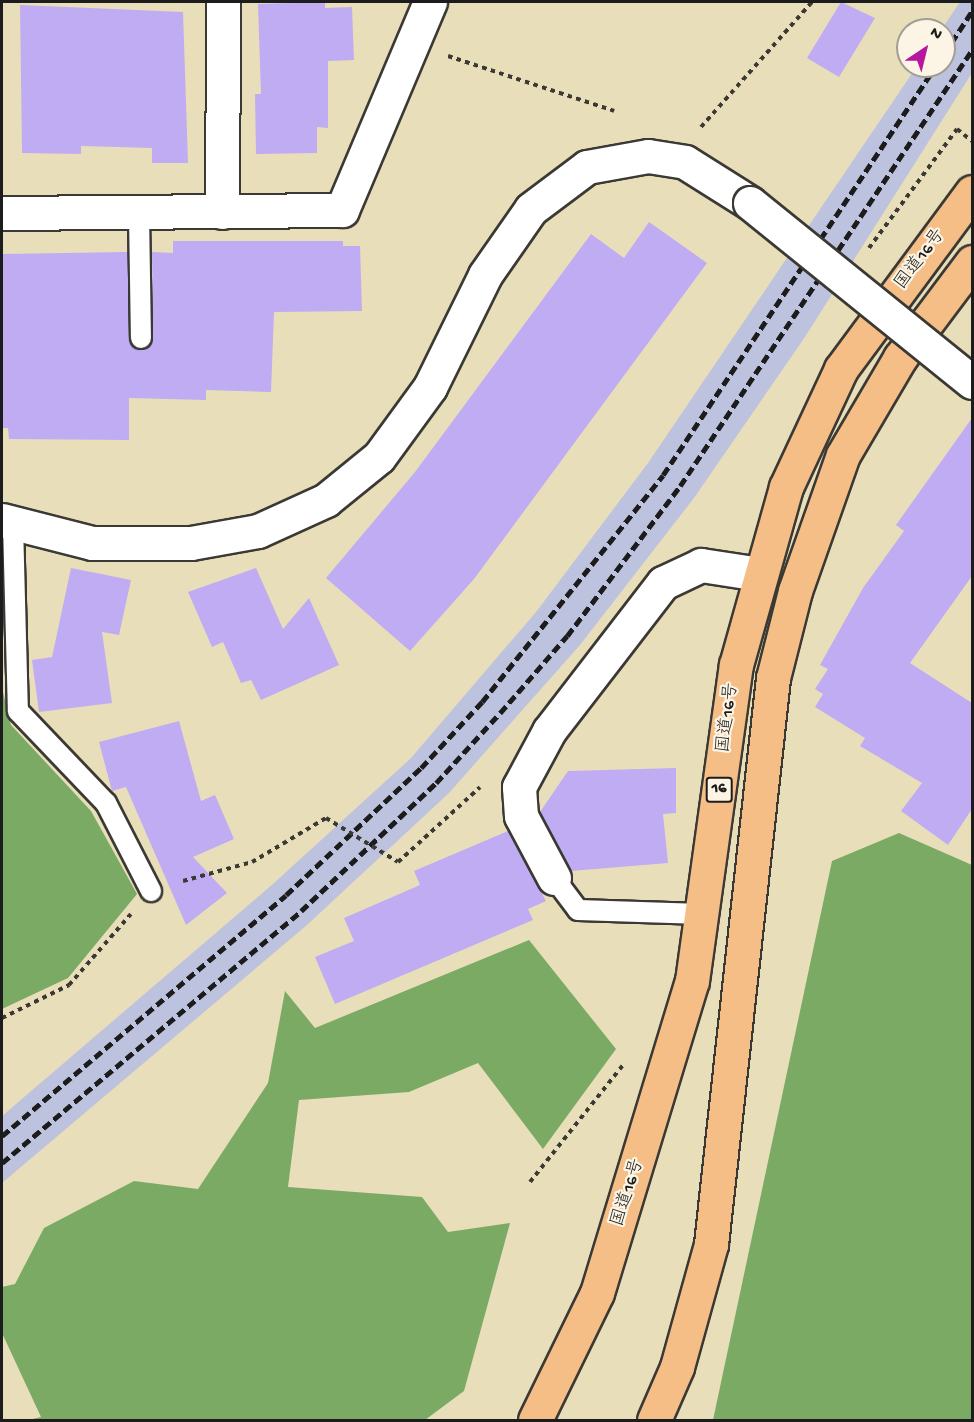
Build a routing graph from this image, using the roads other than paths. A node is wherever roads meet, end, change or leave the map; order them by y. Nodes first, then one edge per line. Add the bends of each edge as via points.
1 (223, 2) edge
2 (430, 2) edge
3 (972, 192) edge
4 (222, 212) junction
5 (2, 213) edge
6 (139, 214) junction
7 (972, 262) edge
8 (141, 338) dead end
9 (972, 382) edge
10 (7, 522) edge
11 (759, 574) junction
12 (554, 878) joint
13 (151, 891) road end
14 (702, 914) junction
15 (535, 1420) edge
16 (654, 1420) edge

1 - 4 street
2 - 4 street via 342,210
3 - 11 highway, 国道16号 / 16 via 842,369 786,488
4 - 6 street
5 - 6 street
6 - 8 lane
7 - 16 highway, 16 via 900,358 843,455 795,591 773,678 711,1244 677,1367
9 - 10 street, bridge via 750,203 685,162 648,156 587,167 531,209 486,275 430,387 379,457 326,500 258,531 191,543 92,543
10 - 13 lane via 18,711 106,803
11 - 12 street via 701,565 663,583 549,731 519,787 521,816
11 - 14 highway, 国道16号 / 16 via 736,665
12 - 14 lane via 578,910
14 - 15 highway, 国道16号 / 16 via 692,981 597,1293

